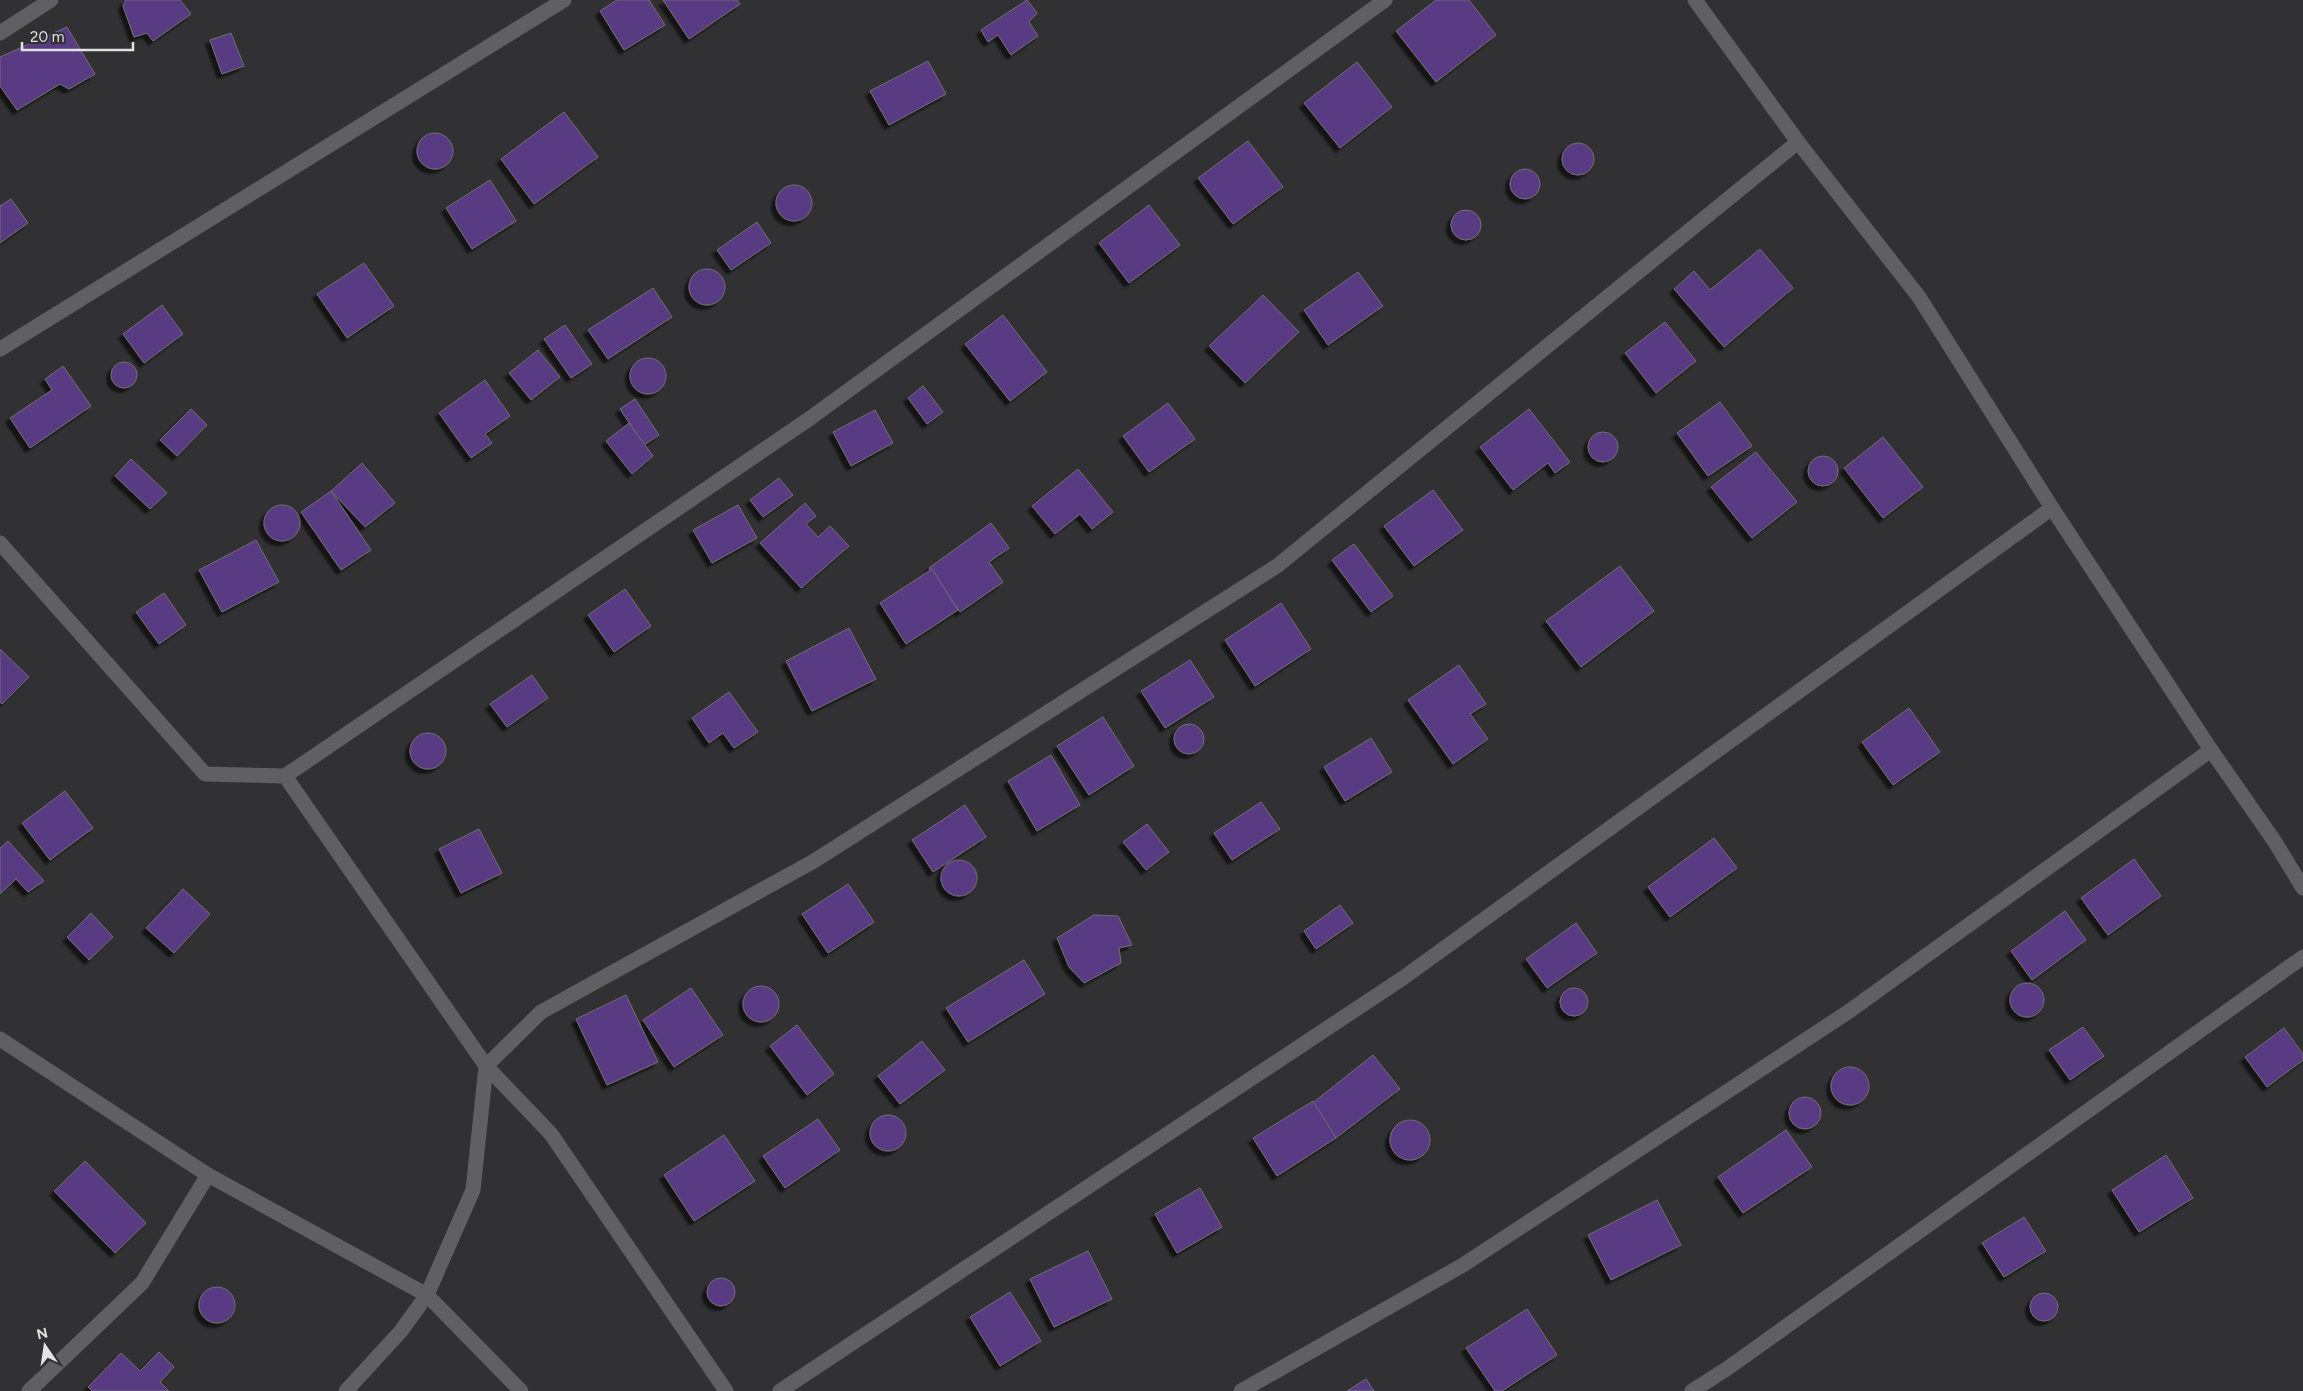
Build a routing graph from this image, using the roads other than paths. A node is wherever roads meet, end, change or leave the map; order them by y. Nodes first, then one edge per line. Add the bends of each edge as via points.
1 (52, 0) edge
2 (564, 0) edge
3 (1385, 0) edge
4 (1695, 0) edge
5 (0, 32) edge
6 (1798, 142) junction
7 (0, 349) edge
8 (2052, 508) junction
9 (0, 543) edge
10 (2211, 750) junction
11 (285, 776) junction
12 (2303, 888) edge
13 (2303, 957) edge
14 (0, 1039) edge
15 (486, 1066) junction
16 (208, 1175) junction
17 (427, 1295) junction
18 (29, 1391) edge
19 (346, 1391) edge
20 (521, 1391) edge
21 (726, 1391) edge
22 (780, 1391) edge
23 (1241, 1391) edge
24 (1692, 1391) edge

1 - 5 street
2 - 7 street
3 - 11 street via 809,419
4 - 6 street
6 - 8 street via 1919,297
6 - 15 street via 1277,566 814,860 541,1012
8 - 10 street
8 - 22 street via 1403,978
9 - 11 street via 205,774
10 - 12 street
10 - 23 street via 1840,1018 1463,1265
11 - 15 street
13 - 24 street
14 - 16 street
15 - 17 street via 474,1190
15 - 21 street via 551,1134
16 - 17 street
16 - 18 street via 142,1284
17 - 19 street via 401,1331
17 - 20 street

